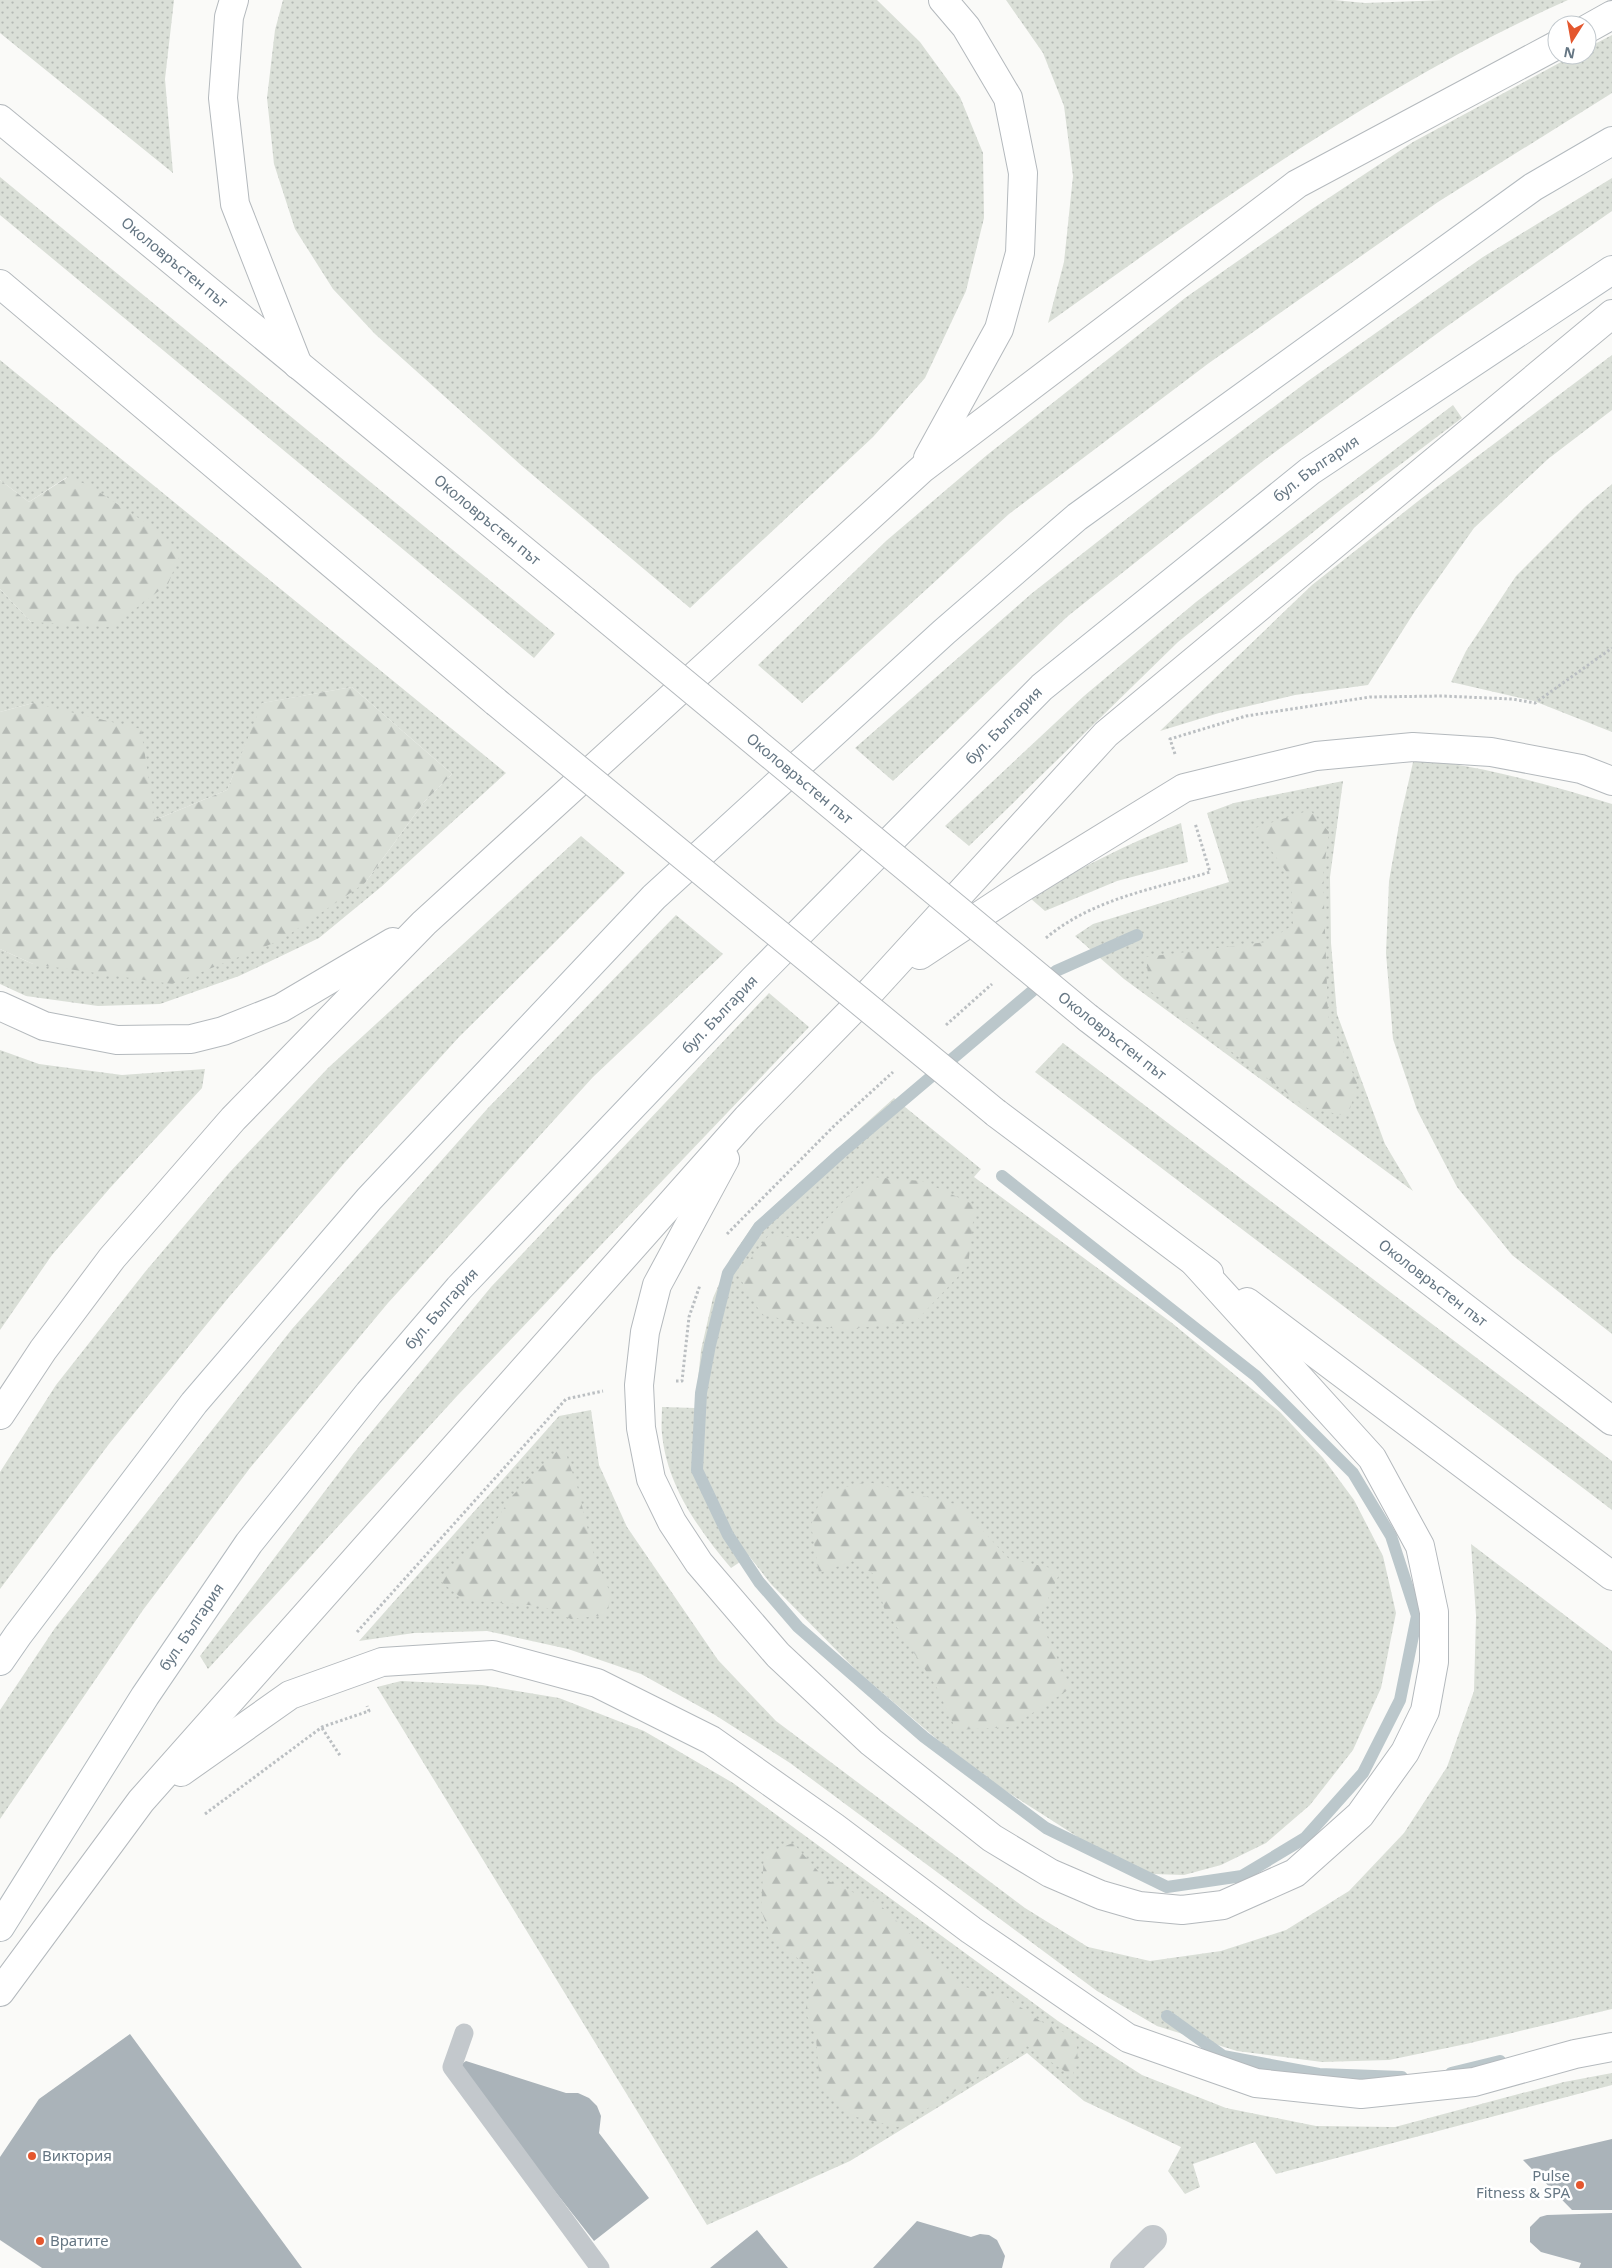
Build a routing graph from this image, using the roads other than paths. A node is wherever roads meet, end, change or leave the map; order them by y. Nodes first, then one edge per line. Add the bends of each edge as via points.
1 (234, 0) edge
2 (943, 0) edge
3 (1612, 15) edge
4 (1597, 23) edge
5 (1547, 50) edge
6 (0, 119) edge
7 (1612, 141) edge
8 (1612, 270) edge
9 (0, 284) edge
10 (1612, 314) edge
11 (298, 366) junction
12 (923, 468) junction
13 (1612, 780) edge
14 (424, 923) junction
15 (872, 990) junction
16 (0, 1006) edge
17 (747, 1118) junction
18 (1194, 1262) junction
19 (0, 1415) edge
20 (1612, 1421) edge
21 (1612, 1576) edge
22 (0, 1661) edge
23 (142, 1801) junction
24 (0, 1927) edge
25 (0, 1992) edge
26 (464, 2033) dead end
27 (1612, 2047) edge
28 (1153, 2239) dead end
29 (600, 2268) edge
30 (1124, 2268) edge

1 - 11 main road via 229,17 223,98 235,204
2 - 12 main road via 966,27 1008,98 1023,173 1020,253 999,329
3 - 4 main road
5 - 12 main road via 1297,184
6 - 11 main road, Околовръстен път
7 - 22 main road via 1533,187 1077,517 900,671 654,897 369,1199 214,1381
8 - 24 main road, бул. България via 1310,471 1042,687 753,980 460,1288 339,1430 249,1543 146,1696
9 - 18 main road, bridge via 496,702 996,1113
10 - 15 main road via 1106,734
11 - 20 main road, Околовръстен път, bridge via 1088,1018
12 - 14 main road
13 - 15 main road via 1581,769 1491,752 1413,747 1316,756 1184,788 956,930
14 - 16 main road via 281,1008 192,1039 117,1040 44,1026
14 - 19 main road via 226,1126 112,1258 43,1350
15 - 17 main road
17 - 18 main road via 657,1285 645,1332 639,1385 641,1428 651,1479 672,1522 699,1563 778,1655 871,1742 992,1838 1050,1873 1101,1895 1140,1906 1182,1910 1223,1905 1295,1873 1360,1815 1405,1752 1421,1720 1434,1662 1434,1612 1420,1546 1372,1458
17 - 23 main road
18 - 21 main road
23 - 25 main road
23 - 27 main road via 290,1695 382,1662 493,1655 597,1683 712,1740 971,1930 1137,2042 1256,2083 1361,2094 1474,2082
26 - 29 lane via 452,2067
28 - 30 street

